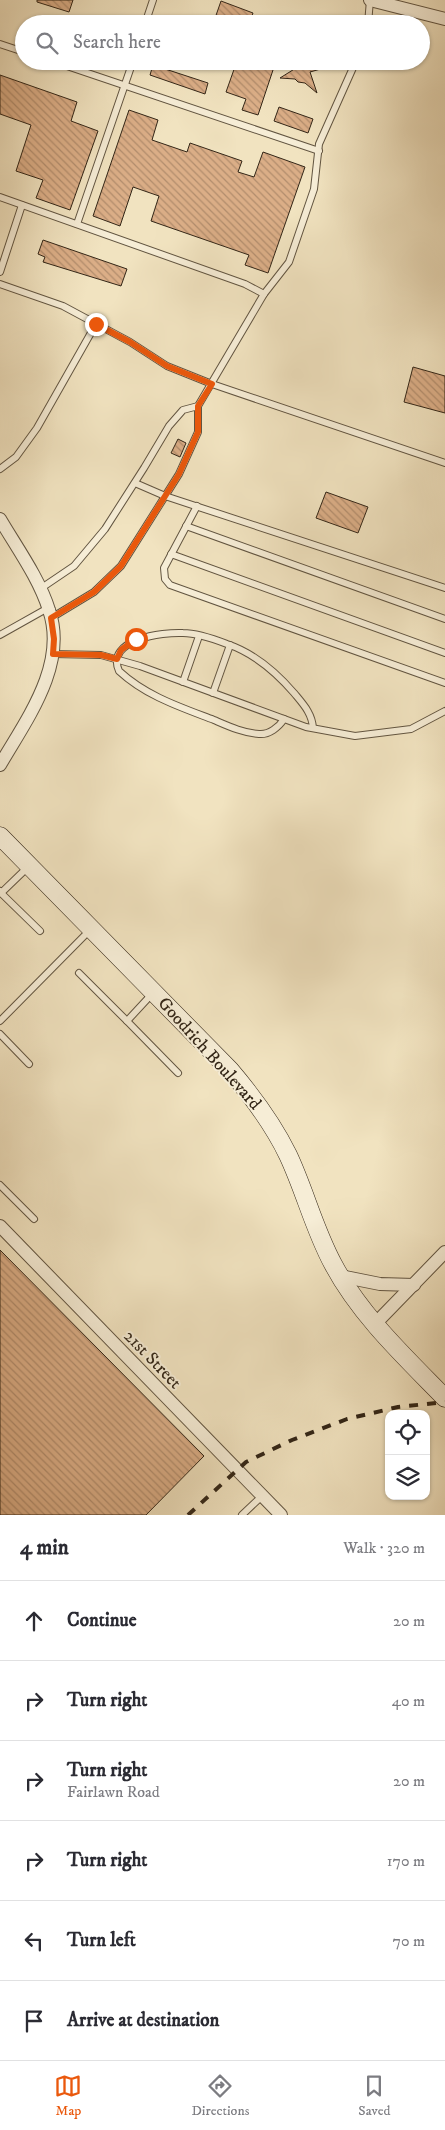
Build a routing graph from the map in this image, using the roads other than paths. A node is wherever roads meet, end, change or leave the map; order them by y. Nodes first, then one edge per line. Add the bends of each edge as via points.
1 (153, 0) edge
2 (370, 0) edge
3 (148, 15) edge
4 (369, 15) edge
5 (429, 15) edge
6 (430, 15) edge
7 (445, 19) edge
8 (0, 44) edge
9 (15, 49) edge
10 (78, 70) edge
11 (129, 70) edge
12 (352, 70) edge
13 (125, 86) junction
14 (318, 151) junction
15 (0, 197) edge
16 (22, 205) junction
17 (77, 224) junction
18 (0, 272) edge
19 (0, 284) edge
20 (264, 294) junction
21 (96, 324) junction
22 (212, 384) junction
23 (198, 406) junction
24 (445, 462) edge
25 (0, 469) edge
26 (135, 483) junction
27 (165, 496) junction
28 (197, 506) junction
29 (0, 519) edge
30 (186, 526) junction
31 (171, 554) junction
32 (445, 588) edge
33 (40, 589) junction
34 (50, 613) junction
35 (445, 619) edge
36 (0, 635) edge
37 (199, 636) junction
38 (230, 645) junction
39 (445, 653) edge
40 (53, 654) junction
41 (117, 659) junction
42 (184, 682) junction
43 (445, 683) edge
44 (213, 693) junction
45 (445, 711) edge
46 (284, 719) junction
47 (313, 728) junction
48 (0, 765) edge
49 (0, 836) edge
50 (30, 865) junction
51 (1, 892) edge
52 (92, 928) junction
53 (40, 931) dead end
54 (79, 973) dead end
55 (154, 992) junction
56 (127, 1020) junction
57 (0, 1021) edge
58 (0, 1034) edge
59 (29, 1064) dead end
60 (178, 1073) dead end
61 (0, 1185) edge
62 (34, 1219) dead end
63 (0, 1226) edge
64 (445, 1252) edge
65 (340, 1276) junction
66 (414, 1285) junction
67 (375, 1324) junction
68 (445, 1398) edge
69 (262, 1496) junction
70 (242, 1515) edge
71 (281, 1515) edge

1 - 3 lane
2 - 4 lane
2 - 5 street
6 - 7 street
8 - 9 lane
10 - 13 lane
11 - 13 lane
12 - 14 lane
13 - 14 lane
13 - 17 lane
14 - 20 lane via 314,189 289,262
15 - 16 lane
16 - 17 lane
16 - 18 lane
17 - 20 lane via 246,284
19 - 21 lane via 63,306
20 - 22 lane
21 - 22 lane via 167,366
21 - 25 lane via 37,428 16,457
22 - 23 lane
22 - 24 lane
23 - 26 lane via 183,410 169,426
23 - 27 lane via 198,432
26 - 27 lane
26 - 33 lane via 105,529 74,566
27 - 28 lane
27 - 34 lane via 121,566 94,592
28 - 30 lane
28 - 32 lane
29 - 33 street
30 - 31 lane
30 - 35 lane
31 - 39 lane
31 - 43 lane via 163,573 170,585
33 - 34 street
34 - 36 lane
34 - 40 street
37 - 38 lane
37 - 41 lane via 184,632 136,639 121,650
37 - 42 lane
38 - 44 lane
38 - 47 lane via 257,657 282,679 308,709
40 - 41 lane via 101,655
40 - 48 street via 34,708
41 - 42 lane
41 - 46 lane via 119,671 144,691 240,730 260,735 268,733
42 - 44 lane
44 - 46 lane
45 - 47 lane via 412,729 355,736
46 - 47 lane
49 - 50 street, Goodrich Boulevard
50 - 51 lane
50 - 52 street, Goodrich Boulevard
51 - 53 lane
52 - 55 street, Goodrich Boulevard
52 - 57 lane
54 - 56 lane
55 - 56 lane
55 - 65 street, Goodrich Boulevard via 230,1070 266,1117 288,1157 320,1238
56 - 60 lane
58 - 59 lane
61 - 62 lane
63 - 69 street, 21st Street
64 - 66 street
65 - 66 street via 380,1284
65 - 67 street, Goodrich Boulevard
66 - 67 street
67 - 68 street, Goodrich Boulevard
69 - 70 lane
69 - 71 street, 21st Street

